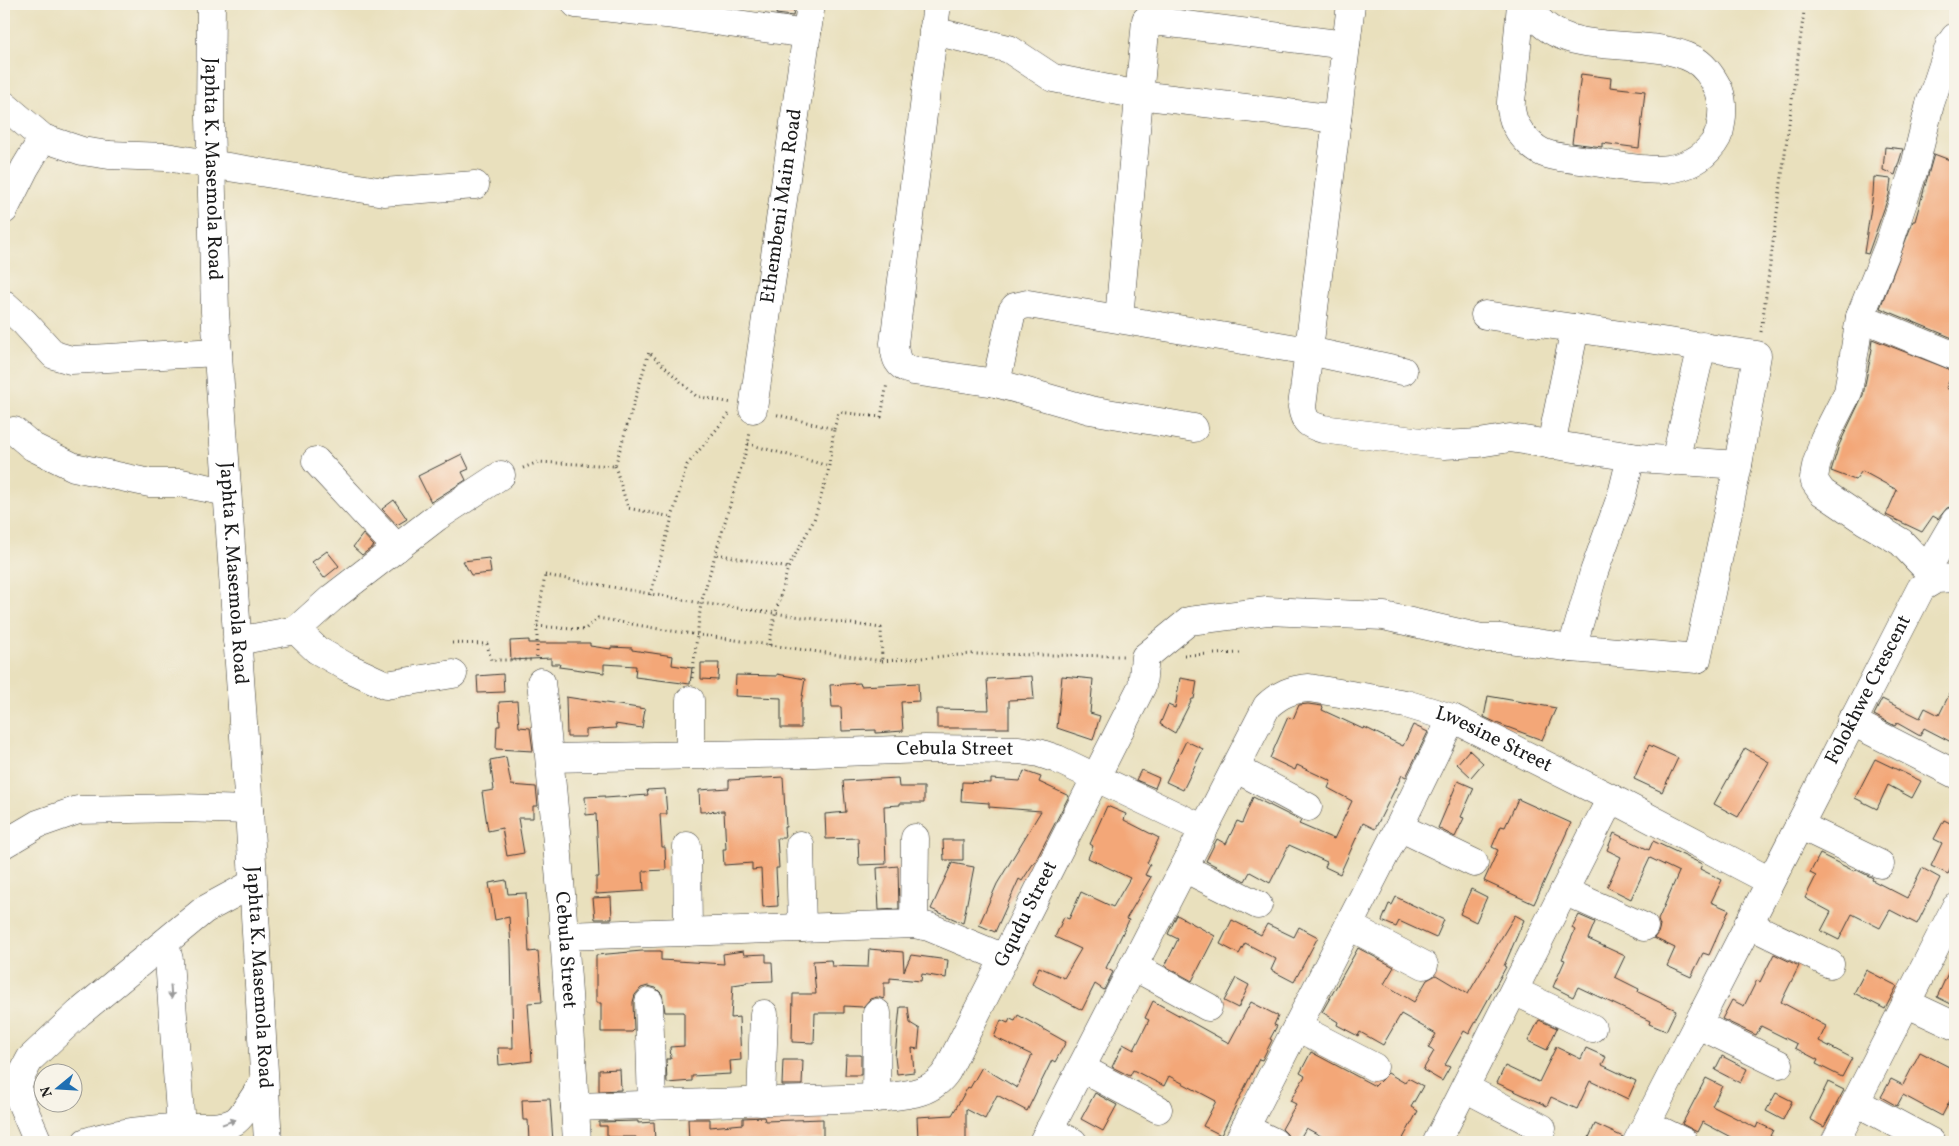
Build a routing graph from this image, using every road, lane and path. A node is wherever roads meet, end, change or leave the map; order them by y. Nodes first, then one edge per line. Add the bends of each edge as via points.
1 (211, 4) edge
2 (576, 4) edge
3 (811, 4) edge
4 (937, 4) edge
5 (1352, 4) edge
6 (1521, 4) edge
7 (1527, 4) edge
8 (1805, 4) edge
9 (933, 31) junction
10 (806, 34) junction
11 (1955, 37) edge
12 (1346, 45) junction
13 (1139, 95) junction
14 (4, 105) edge
15 (1337, 119) junction
16 (44, 138) junction
17 (211, 165) junction
18 (475, 186) dead end
19 (4, 210) edge
20 (4, 304) edge
21 (1485, 314) dead end
22 (1860, 317) junction
23 (1119, 318) junction
24 (1575, 328) junction
25 (1702, 346) junction
26 (1309, 351) junction
27 (218, 352) junction
28 (1757, 354) junction
29 (1955, 356) edge
30 (898, 363) junction
31 (1403, 371) dead end
32 (996, 384) junction
33 (745, 407) junction
34 (1194, 428) dead end
35 (834, 429) junction
36 (14, 431) dead end
37 (748, 444) junction
38 (1551, 445) junction
39 (1632, 457) junction
40 (1675, 461) junction
41 (316, 462) dead end
42 (615, 466) junction
43 (829, 466) dead end
44 (1738, 466) junction
45 (501, 475) joint
46 (227, 492) junction
47 (672, 517) junction
48 (1955, 521) edge
49 (397, 548) junction
50 (716, 554) junction
51 (788, 568) junction
52 (1939, 575) edge
53 (650, 594) junction
54 (701, 603) junction
55 (775, 615) junction
56 (537, 626) junction
57 (296, 630) junction
58 (696, 635) junction
59 (237, 641) junction
60 (452, 643) dead end
61 (769, 645) junction
62 (1572, 648) junction
63 (1241, 654) dead end
64 (1183, 655) dead end
65 (1145, 657) junction
66 (882, 661) junction
67 (539, 671) junction
68 (453, 674) dead end
69 (690, 700) joint
70 (1452, 718) junction
71 (1851, 721) junction
72 (690, 756) junction
73 (550, 758) junction
74 (1235, 768) junction
75 (1955, 774) edge
76 (1095, 779) junction
77 (1611, 798) junction
78 (1308, 807) dead end
79 (249, 810) junction
80 (1799, 825) junction
81 (1400, 827) junction
82 (1204, 829) junction
83 (915, 838) dead end
84 (4, 844) edge
85 (800, 844) dead end
86 (687, 846) dead end
87 (1474, 863) dead end
88 (1880, 864) dead end
89 (1184, 868) junction
90 (1770, 881) junction
91 (252, 884) junction
92 (1564, 891) junction
93 (1258, 905) dead end
94 (1955, 908) edge
95 (914, 924) junction
96 (1748, 924) junction
97 (1349, 926) junction
98 (1644, 927) dead end
99 (802, 928) junction
100 (688, 932) junction
101 (566, 936) junction
102 (165, 944) junction
103 (1004, 958) junction
104 (1830, 964) dead end
105 (1424, 965) dead end
106 (1133, 966) junction
107 (1514, 991) junction
108 (649, 1002) dead end
109 (1906, 1003) junction
110 (1208, 1007) dead end
111 (877, 1013) dead end
112 (764, 1014) dead end
113 (1697, 1024) junction
114 (1955, 1026) edge
115 (1297, 1027) junction
116 (1592, 1028) dead end
117 (1779, 1064) dead end
118 (1374, 1067) dead end
119 (1081, 1068) junction
120 (264, 1082) junction
121 (1465, 1088) junction
122 (876, 1098) junction
123 (761, 1102) junction
124 (1856, 1102) junction
125 (652, 1105) junction
126 (575, 1107) junction
127 (1158, 1109) dead end
128 (181, 1127) junction
129 (1542, 1128) dead end
130 (1642, 1133) edge
131 (1242, 1135) edge
132 (1055, 1138) edge
133 (38, 1142) edge
134 (86, 1142) edge
135 (268, 1142) edge
136 (577, 1142) edge
137 (1274, 1142) edge
138 (1438, 1142) edge
139 (1684, 1142) edge
140 (1835, 1142) edge
141 (1931, 1142) edge

1 - 17 street, Japhta K. Masemola Road
2 - 10 street
3 - 10 street, Ethembeni Main Road
4 - 9 street
5 - 12 street
6 - 7 street via 1511,108 1516,126 1529,143 1544,153 1661,170 1681,167 1702,157 1714,143 1723,110 1720,92 1710,73 1694,59 1673,52 1580,41 1556,34 1542,24
8 - 28 path
9 - 13 street via 1009,49 1053,78
9 - 30 street via 894,343
10 - 33 street, Ethembeni Main Road
11 - 22 street via 1930,104 1888,247
12 - 13 street via 1146,20
12 - 15 street
13 - 15 street
13 - 23 street
14 - 16 street
15 - 26 street
16 - 17 street via 82,151 166,157
16 - 19 street
17 - 18 street via 384,192
17 - 27 street, Japhta K. Masemola Road
20 - 27 street via 54,355 71,360
21 - 24 street
22 - 29 street
22 - 52 street via 1848,392 1824,438 1815,482 1822,492 1901,542
23 - 26 street
23 - 32 street via 1028,304 1015,307 1010,316
24 - 25 street
24 - 38 street
25 - 28 street
25 - 40 street
26 - 31 street
26 - 38 street via 1302,407 1303,416 1310,426 1444,445 1510,438
27 - 46 street, Japhta K. Masemola Road
28 - 44 street
30 - 32 street via 913,371
30 - 35 path via 889,371 880,418 838,412
32 - 34 street via 1090,410
33 - 35 path
33 - 37 path
33 - 42 path via 696,396 648,352
33 - 47 path via 687,465
35 - 51 path via 828,473 814,520
36 - 46 street via 33,447 74,467 150,483 181,482
37 - 43 path
37 - 50 path
38 - 39 street
39 - 40 street
39 - 62 street
40 - 44 street
41 - 49 street
42 - 45 path via 538,462
42 - 47 path via 628,508
44 - 62 street via 1697,659
45 - 49 street
46 - 59 street, Japhta K. Masemola Road
47 - 53 path
48 - 52 street, Folokhwe Crescent
49 - 57 street via 333,596
50 - 51 path
50 - 54 path
51 - 55 path
52 - 71 street, Folokhwe Crescent via 1921,588
53 - 54 path
53 - 56 path via 545,575
54 - 55 path
54 - 58 path
55 - 61 path
55 - 66 path via 881,628
56 - 58 path via 584,630 598,618
56 - 67 path
57 - 59 street
57 - 68 street via 317,650 386,685
58 - 61 path
58 - 69 path
59 - 79 street, Japhta K. Masemola Road
60 - 67 path via 487,644 491,660
61 - 66 path
62 - 65 street via 1481,638 1384,616 1267,611 1189,621
63 - 64 path
65 - 66 path via 972,654
65 - 76 street, Gqudu Street via 1142,686
67 - 73 street, Cebula Street
69 - 72 street
70 - 74 street, Lwesine Street via 1406,704 1309,688 1294,689 1281,694 1268,706
70 - 77 street, Lwesine Street
70 - 81 street
71 - 75 street
71 - 80 street, Folokhwe Crescent
72 - 73 street, Cebula Street
72 - 76 street, Cebula Street via 925,749 1019,750 1056,759
73 - 101 street, Cebula Street
74 - 78 street
74 - 82 street, Lwesine Street
76 - 82 street, Cebula Street
76 - 103 street, Gqudu Street
77 - 90 street, Lwesine Street
77 - 92 street
79 - 84 street via 78,810 38,824
79 - 91 street, Japhta K. Masemola Road
80 - 88 street
80 - 90 street, Folokhwe Crescent
81 - 87 street
81 - 97 street
82 - 89 street, Lwesine Street
83 - 95 street
85 - 99 street
86 - 100 street
89 - 93 street
89 - 106 street, Lwesine Street
90 - 96 street, Folokhwe Crescent
91 - 102 street via 204,910
91 - 120 street, Japhta K. Masemola Road
92 - 98 street
92 - 107 street
94 - 109 street
95 - 99 street
95 - 103 street
96 - 104 street
96 - 113 street, Folokhwe Crescent
97 - 105 street
97 - 115 street
99 - 100 street
100 - 101 street
101 - 126 street, Cebula Street
102 -> 128 street via 169,960
102 - 133 street via 79,1013 30,1059 18,1085 20,1100
103 - 122 street, Gqudu Street via 944,1076 920,1092
106 - 110 street
106 - 119 street, Lwesine Street
107 - 116 street
107 - 121 street
108 - 125 street
109 - 114 street
109 - 124 street
111 - 122 street
112 - 123 street
113 - 117 street
113 - 130 street, Folokhwe Crescent
115 - 118 street
115 - 131 street
119 - 127 street
119 - 132 street, Lwesine Street
128 -> 120 street via 219,1126 234,1122
120 - 135 street, Japhta K. Masemola Road
121 - 129 street
121 - 138 street
122 - 123 street, Gqudu Street
123 - 125 street, Gqudu Street
124 - 140 street
124 - 141 street
125 - 126 street, Gqudu Street
126 - 136 street, Cebula Street
128 - 134 street via 100,1137
130 - 139 street, Folokhwe Crescent
131 - 137 street

